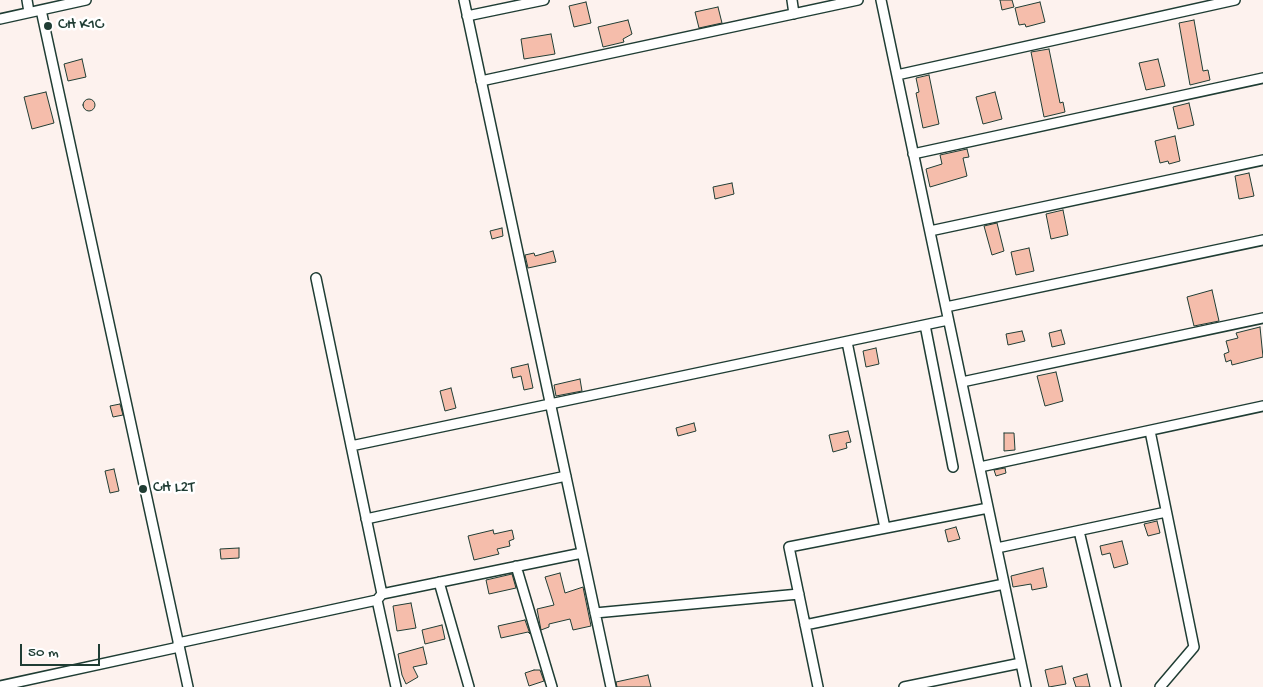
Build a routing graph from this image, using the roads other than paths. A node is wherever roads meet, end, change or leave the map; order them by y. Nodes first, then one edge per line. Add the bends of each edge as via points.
1 (27, 0) edge
2 (86, 0) edge
3 (464, 0) edge
4 (544, 0) edge
5 (792, 0) edge
6 (858, 0) edge
7 (881, 0) edge
8 (1235, 0) edge
9 (41, 10) junction
10 (29, 12) junction
11 (794, 14) junction
12 (467, 16) junction
13 (0, 19) edge
14 (897, 75) junction
15 (1263, 78) edge
16 (481, 81) junction
17 (913, 154) junction
18 (1263, 160) edge
19 (930, 231) junction
20 (1263, 240) edge
21 (316, 278) dead end
22 (946, 307) junction
23 (1263, 318) edge
24 (948, 320) junction
25 (924, 325) junction
26 (847, 342) junction
27 (962, 382) junction
28 (550, 404) junction
29 (1263, 406) edge
30 (1150, 431) junction
31 (351, 446) junction
32 (953, 467) dead end
33 (980, 468) junction
34 (566, 476) junction
35 (988, 508) junction
36 (1166, 512) junction
37 (366, 519) junction
38 (885, 528) junction
39 (1079, 531) junction
40 (997, 548) junction
41 (582, 553) junction
42 (516, 566) junction
43 (439, 582) junction
44 (1004, 584) junction
45 (799, 594) junction
46 (380, 597) junction
47 (595, 613) junction
48 (805, 625) junction
49 (179, 645) junction
50 (1021, 663) junction
51 (0, 686) edge
52 (188, 687) edge
53 (396, 687) edge
54 (469, 687) edge
55 (552, 687) edge
56 (611, 687) edge
57 (818, 687) edge
58 (904, 687) edge
59 (1026, 687) edge
60 (1116, 687) edge
61 (1160, 687) edge

1 - 10 street
2 - 9 street
3 - 12 street
4 - 12 street
5 - 11 street
6 - 11 street
7 - 14 street
8 - 14 street
9 - 10 street
9 - 49 street
10 - 13 street
11 - 16 street
12 - 16 street
14 - 17 street
15 - 17 street
16 - 28 street
17 - 19 street
18 - 19 street
19 - 22 street
20 - 22 street
21 - 31 street
22 - 24 street
23 - 27 street
24 - 25 street
24 - 27 street
25 - 26 street
25 - 32 street
26 - 28 street
26 - 38 street
27 - 33 street
28 - 31 street
28 - 34 street
29 - 30 street
30 - 33 street
30 - 36 street
31 - 37 street
33 - 35 street
34 - 37 street
34 - 41 street
35 - 38 street
35 - 40 street
36 - 39 street
36 - 61 street via 1194,647
37 - 46 street
38 - 45 street via 789,547
39 - 40 street
39 - 60 street
40 - 44 street
41 - 42 street
41 - 47 street
42 - 43 street
42 - 55 street
43 - 46 street
43 - 54 street
44 - 48 street
44 - 50 street
45 - 47 street
45 - 48 street
46 - 49 street
46 - 53 street
47 - 56 street
48 - 57 street
49 - 51 street
49 - 52 street
50 - 58 street
50 - 59 street

